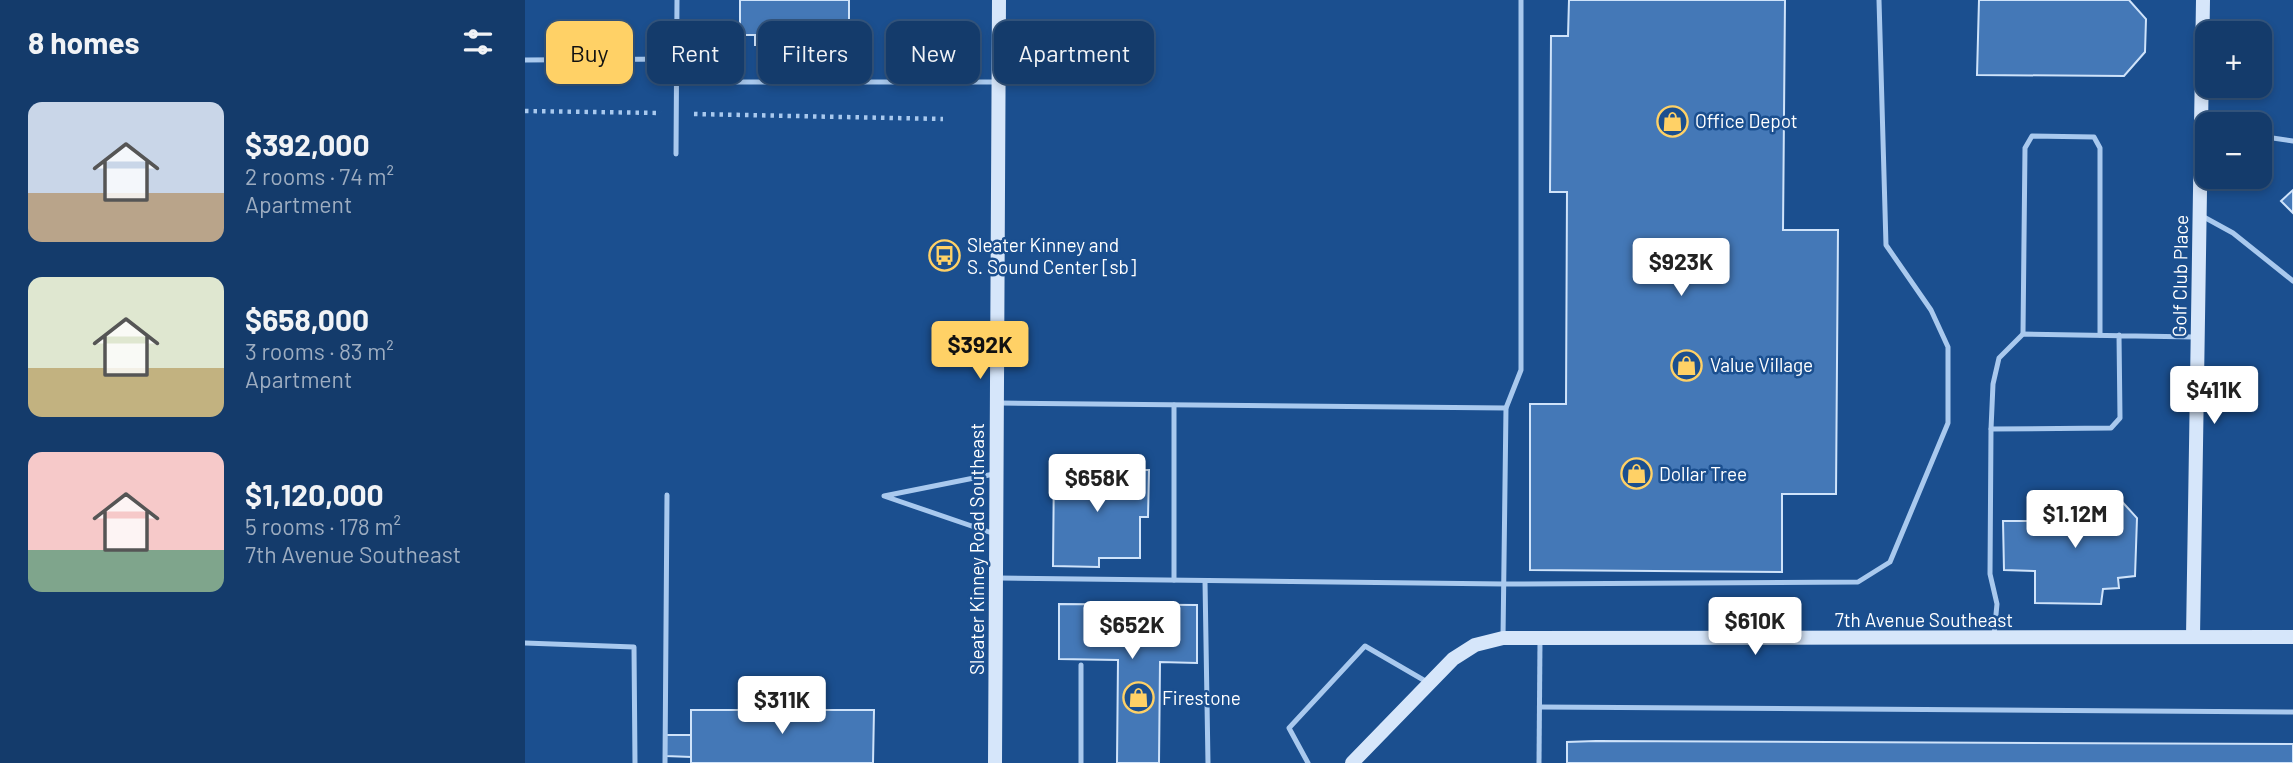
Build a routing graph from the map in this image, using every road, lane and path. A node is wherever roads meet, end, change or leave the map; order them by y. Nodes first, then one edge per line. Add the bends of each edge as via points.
1 (677, 0) edge
2 (999, 0) edge
3 (1521, 0) edge
4 (1879, 0) edge
5 (2203, 0) edge
6 (677, 21) edge
7 (999, 21) edge
8 (647, 60) edge
9 (525, 61) edge
10 (744, 82) edge
11 (994, 82) edge
12 (677, 84) edge
13 (999, 84) edge
14 (525, 111) edge
15 (2204, 112) edge
16 (676, 113) junction
17 (943, 119) dead end
18 (2272, 138) edge
19 (2293, 141) edge
20 (676, 154) dead end
21 (2201, 189) edge
22 (2200, 214) junction
23 (2293, 281) edge
24 (2023, 334) junction
25 (2100, 335) junction
26 (2119, 335) junction
27 (2198, 337) junction
28 (997, 403) junction
29 (1174, 405) junction
30 (1506, 408) junction
31 (1991, 429) junction
32 (997, 473) junction
33 (667, 495) dead end
34 (996, 535) junction
35 (996, 578) junction
36 (1174, 580) junction
37 (1205, 580) junction
38 (1504, 583) junction
39 (1540, 637) junction
40 (2193, 637) junction
41 (2293, 637) edge
42 (1503, 638) junction
43 (1994, 639) junction
44 (525, 643) edge
45 (1081, 665) dead end
46 (1430, 683) junction
47 (1539, 707) junction
48 (2293, 712) edge
49 (635, 763) edge
50 (665, 763) edge
51 (995, 763) edge
52 (1081, 763) edge
53 (1209, 763) edge
54 (1308, 763) edge
55 (1352, 763) edge
56 (1539, 763) edge

1 - 6 lane
2 - 7 street, Sleater Kinney Road Southeast
3 - 30 lane via 1521,370
4 - 38 lane via 1886,245 1931,310 1948,347 1948,423 1890,562 1858,582
5 - 15 street, Golf Club Place
8 - 9 lane
10 - 11 lane
12 - 16 lane
13 - 28 street, Sleater Kinney Road Southeast
14 - 16 path
16 - 17 path
16 - 20 lane
18 - 19 lane
21 - 22 street, Golf Club Place
22 - 23 lane via 2233,233
22 - 27 street, Golf Club Place
24 - 25 lane
24 - 25 lane via 2025,148 2032,136 2094,137 2100,148
24 - 31 lane via 1999,358
25 - 26 lane
26 - 27 lane
26 - 31 lane via 2120,418 2111,428
27 - 40 street, Golf Club Place
28 - 29 lane
28 - 32 street, Sleater Kinney Road Southeast
29 - 30 lane
29 - 36 lane
30 - 38 lane
31 - 43 lane
32 - 34 street, Sleater Kinney Road Southeast
32 - 34 lane via 884,496
33 - 50 lane
34 - 35 street, Sleater Kinney Road Southeast
35 - 36 lane
35 - 51 street, Sleater Kinney Road Southeast
36 - 37 lane
37 - 38 lane
37 - 53 lane
38 - 42 lane
39 - 42 street, 7th Avenue Southeast
39 - 43 street, 7th Avenue Southeast
39 - 47 lane
40 - 41 street, 7th Avenue Southeast
40 - 43 street, 7th Avenue Southeast
42 - 46 street, 7th Avenue Southeast via 1475,645
44 - 49 lane via 634,647
45 - 52 lane
46 - 54 lane via 1365,646 1289,728
46 - 55 street, 7th Avenue Southeast
47 - 48 lane
47 - 56 lane

